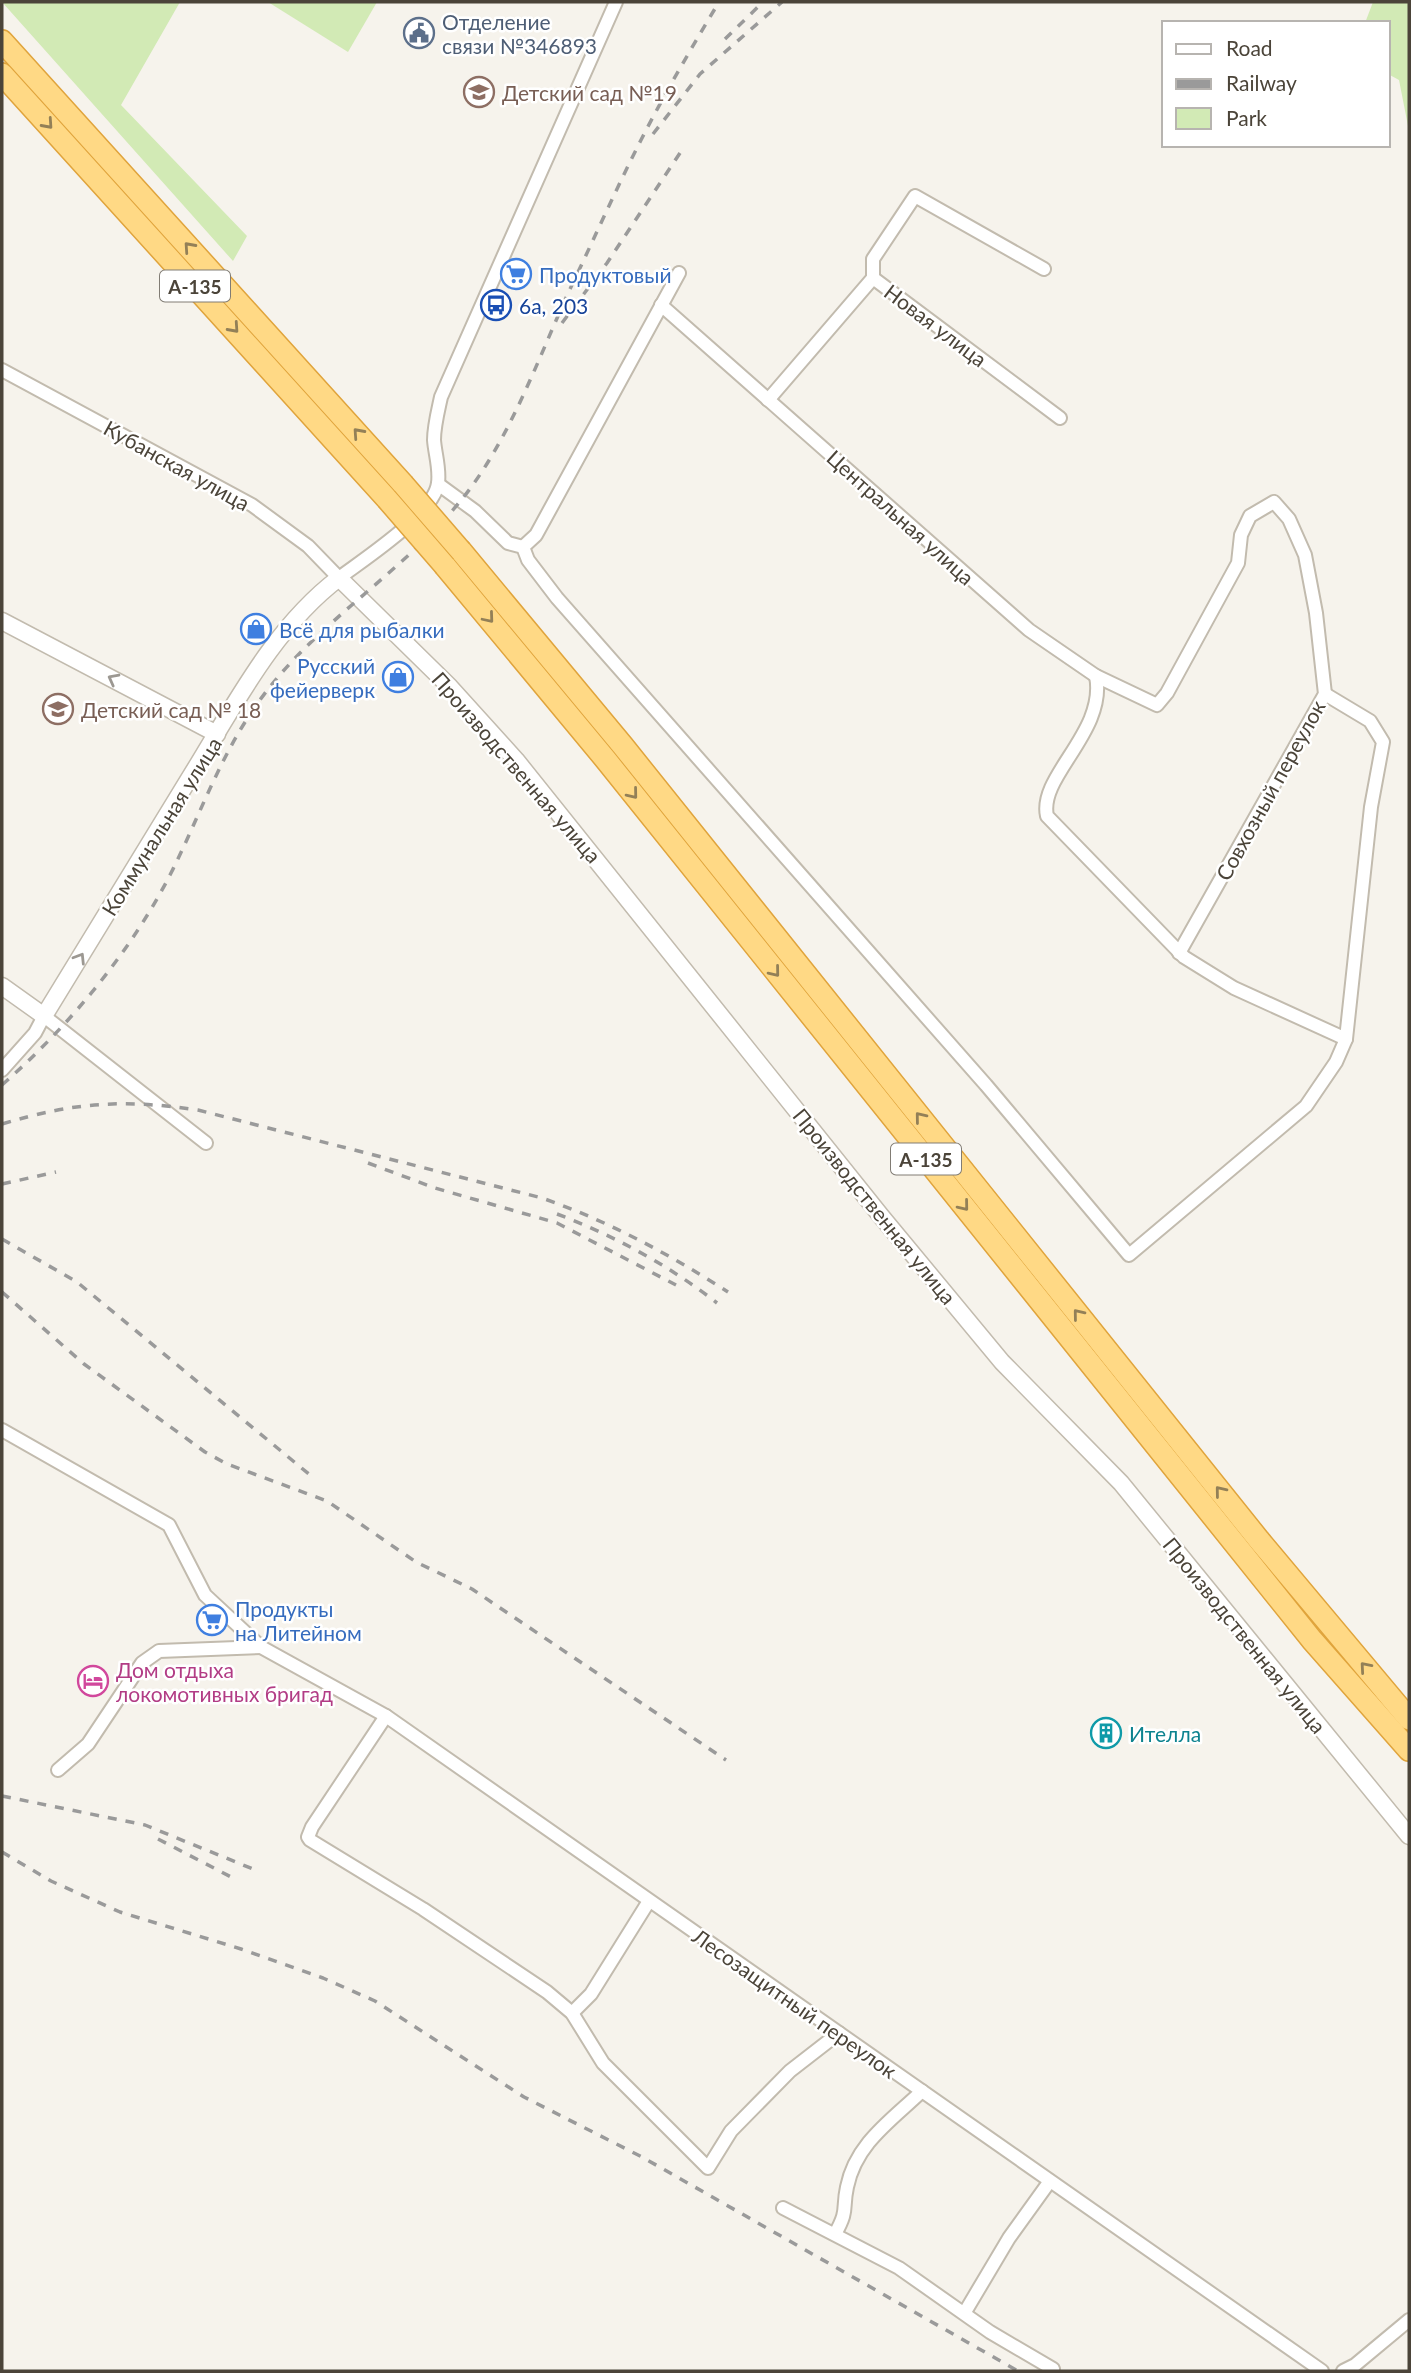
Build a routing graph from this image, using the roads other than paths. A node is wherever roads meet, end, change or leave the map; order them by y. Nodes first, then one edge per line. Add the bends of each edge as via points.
1 (616, 2) edge
2 (2, 41) edge
3 (2, 74) edge
4 (1044, 268) dead end
5 (679, 273) dead end
6 (873, 278) junction
7 (661, 305) junction
8 (2, 370) edge
9 (768, 400) junction
10 (1060, 418) dead end
11 (438, 484) junction
12 (523, 547) junction
13 (339, 578) junction
14 (2, 621) edge
15 (1096, 677) junction
16 (1325, 694) junction
17 (1157, 705) joint
18 (217, 734) junction
19 (1179, 953) junction
20 (2, 986) edge
21 (44, 1016) junction
22 (1346, 1039) junction
23 (2, 1070) edge
24 (206, 1143) dead end
25 (2, 1430) edge
26 (261, 1647) junction
27 (386, 1716) junction
28 (1409, 1719) edge
29 (1409, 1750) edge
30 (58, 1770) dead end
31 (1409, 1836) edge
32 (649, 1901) junction
33 (572, 2013) junction
34 (839, 2033) junction
35 (922, 2091) junction
36 (1051, 2181) junction
37 (783, 2208) dead end
38 (835, 2234) junction
39 (965, 2312) junction
40 (1409, 2320) edge
41 (1053, 2369) dead end
42 (1322, 2371) edge
43 (1343, 2371) edge

1 - 11 street via 441,397 434,437
28 -> 2 highway, А-135, bridge via 1294,1583 461,551
3 -> 29 highway, А-135, bridge via 445,566 1251,1564
4 - 6 street via 915,196 873,259
5 - 7 street
6 - 9 street, Новая улица
6 - 10 street, Новая улица
7 - 9 street, Центральная улица
7 - 12 street via 536,535
8 - 13 street, Кубанская улица via 252,505 308,546
9 - 15 street, Центральная улица via 1029,631
11 - 12 street via 508,543
11 - 13 street via 429,503
12 - 22 street via 557,598 986,1085 1129,1255 1306,1106
13 - 18 street, Коммунальная улица via 293,620
13 - 31 street, Производственная улица via 450,687 516,760 881,1216 1003,1362 1121,1483
18 -> 14 street
15 - 17 street, Центральная улица
15 - 19 street via 1095,709 1051,790 1047,816
16 - 17 street, Совхозный переулок via 1305,555 1289,519 1274,502 1250,516 1241,535 1238,563
16 - 19 street, Совхозный переулок
16 - 22 street via 1370,721 1383,742 1371,807
21 -> 18 street, Коммунальная улица
19 - 22 street via 1234,988
20 - 21 street
21 - 23 street
21 - 24 street
25 - 26 street, Лесозащитный переулок via 169,1525 205,1595
26 - 27 street, Лесозащитный переулок
26 - 30 street via 159,1650 142,1664 88,1744
27 - 32 street, Лесозащитный переулок
27 - 33 street via 308,1837 423,1909
32 - 33 street via 591,1994
32 - 34 street, Лесозащитный переулок
33 - 34 street via 603,2063 708,2168 731,2131 790,2071
34 - 35 street, Лесозащитный переулок
35 - 36 street, Лесозащитный переулок
35 - 38 street via 864,2146 847,2187 846,2214
36 - 39 street via 1009,2238
36 - 42 street, Лесозащитный переулок
37 - 38 street
38 - 39 street via 899,2268
39 - 41 street
40 - 43 street

